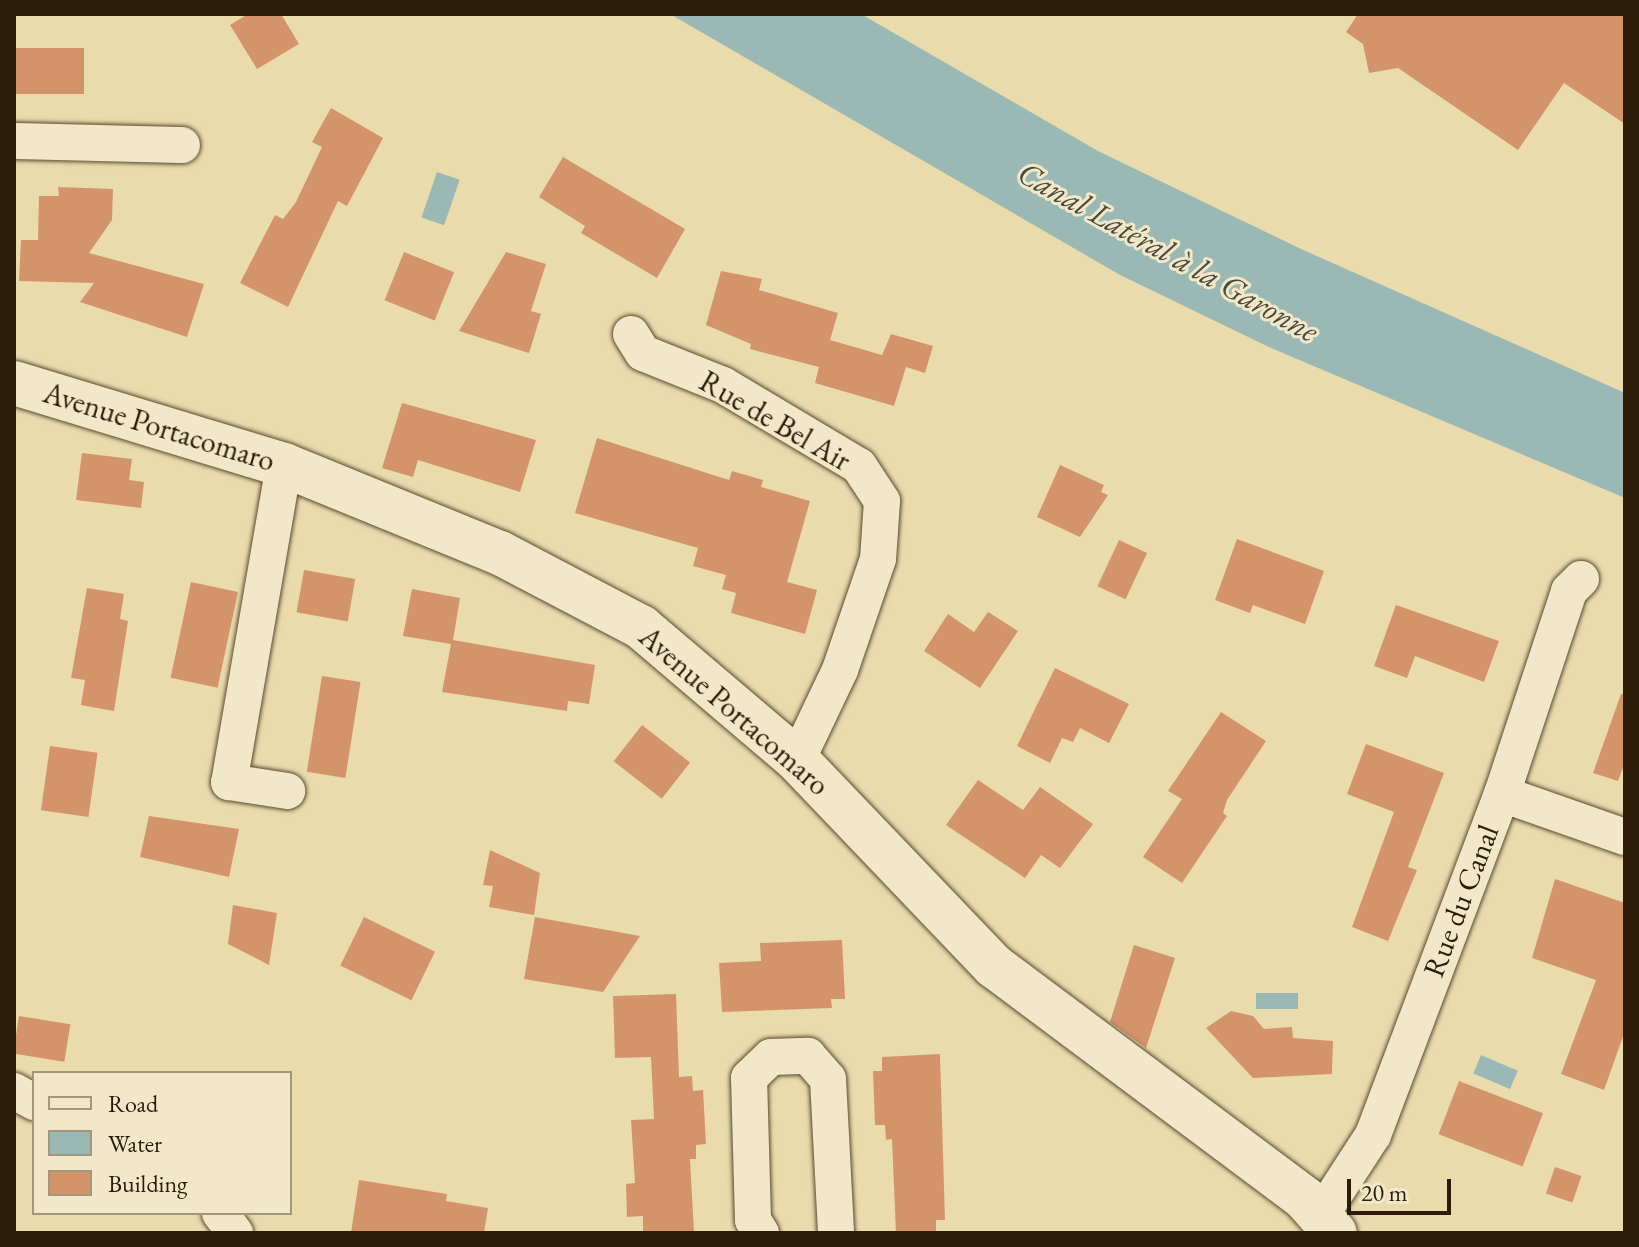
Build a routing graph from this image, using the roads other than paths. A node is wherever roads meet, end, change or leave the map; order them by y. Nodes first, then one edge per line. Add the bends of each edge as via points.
1 (14, 141) edge
2 (182, 145) dead end
3 (631, 334) dead end
4 (14, 383) edge
5 (284, 465) junction
6 (1581, 579) dead end
7 (797, 760) junction
8 (287, 791) dead end
9 (1502, 794) junction
10 (1625, 837) edge
11 (14, 1091) edge
12 (32, 1101) edge
13 (222, 1215) edge
14 (1328, 1224) edge
15 (235, 1233) edge
16 (761, 1233) edge
17 (836, 1233) edge

1 - 2 street
3 - 7 street, Rue de Bel Air via 643,353 723,385 859,466 882,501 878,559 840,670
4 - 5 street, Avenue Portacomaro
5 - 7 street, Avenue Portacomaro via 500,553 641,627
5 - 8 street via 229,782
6 - 9 street, Rue du Canal via 1569,591
7 - 14 street, Avenue Portacomaro via 994,966
9 - 10 street
9 - 14 street, Rue du Canal via 1373,1135
11 - 12 street
13 - 15 street
16 - 17 street via 753,1220 749,1078 771,1057 808,1056 828,1079

